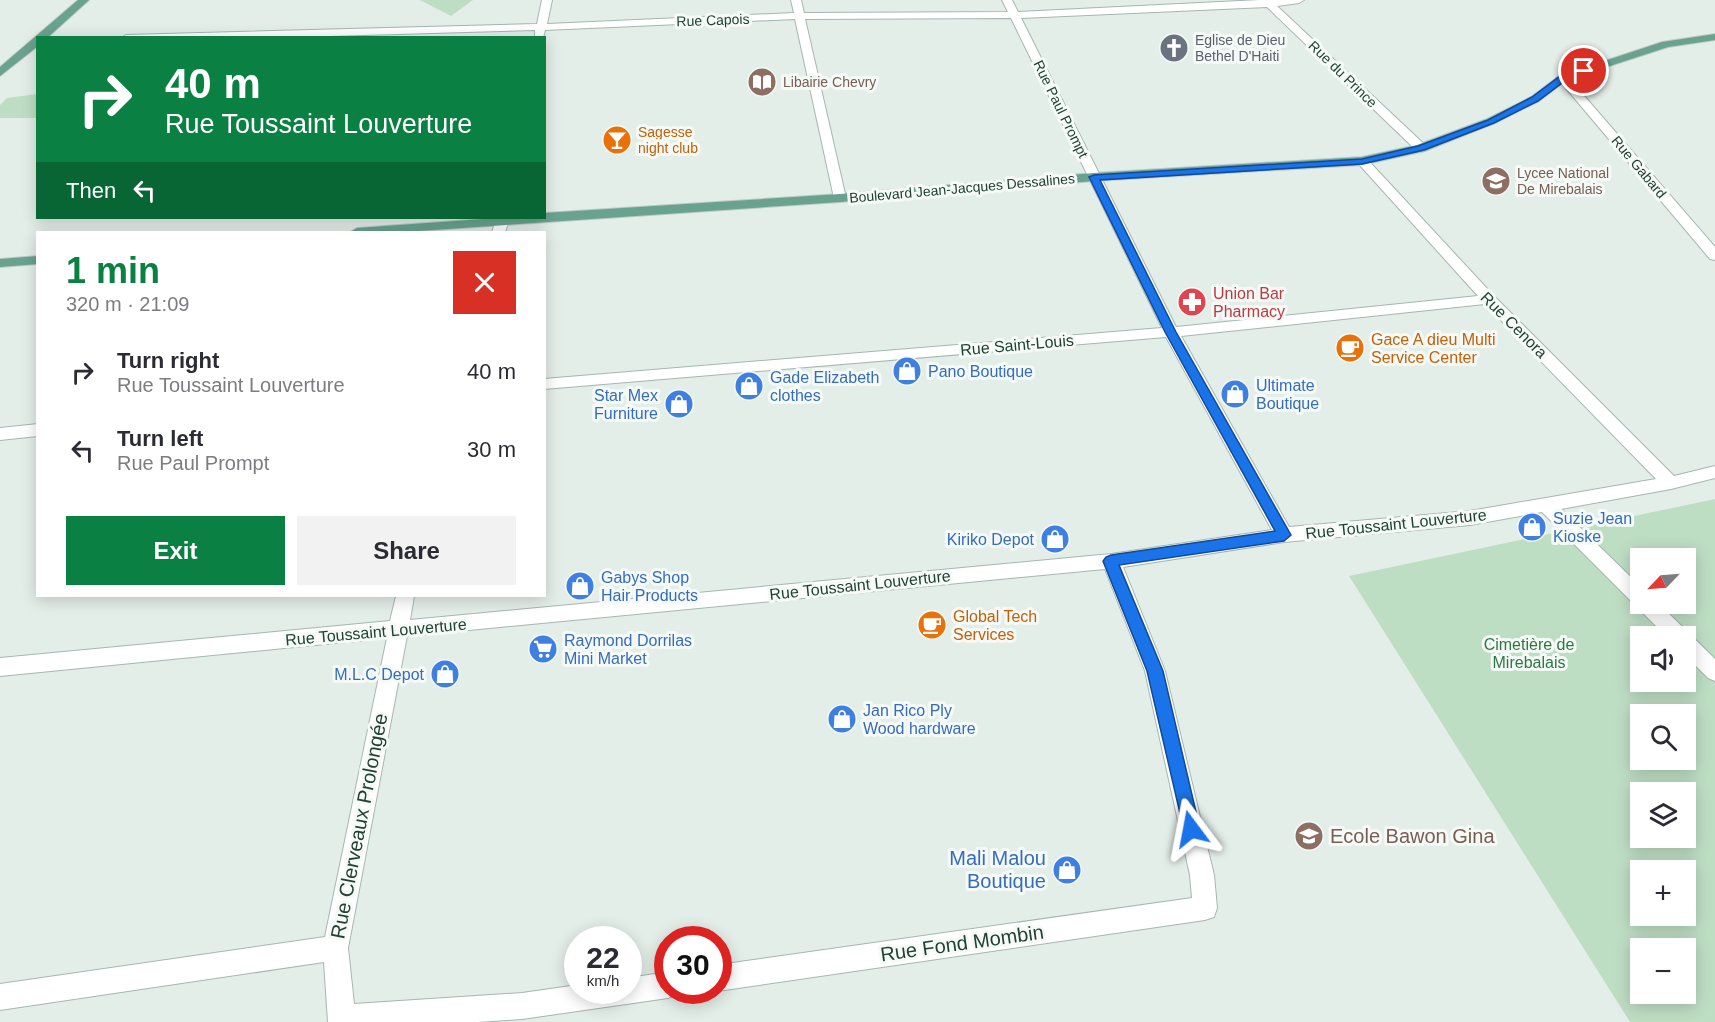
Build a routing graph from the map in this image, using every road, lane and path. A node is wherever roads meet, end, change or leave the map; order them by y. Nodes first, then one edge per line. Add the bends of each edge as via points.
1 (84, 0) edge
2 (547, 0) edge
3 (796, 0) edge
4 (1007, 0) edge
5 (1299, 0) edge
6 (1267, 2) edge
7 (1015, 15) junction
8 (798, 16) junction
9 (540, 32) edge
10 (42, 36) edge
11 (264, 36) edge
12 (1715, 37) edge
13 (36, 41) edge
14 (0, 73) edge
15 (1563, 78) junction
16 (1421, 148) junction
17 (1362, 161) junction
18 (1094, 177) junction
19 (840, 198) junction
20 (546, 218) edge
21 (536, 219) edge
22 (502, 223) edge
23 (373, 231) edge
24 (1715, 256) edge
25 (36, 260) edge
26 (0, 263) edge
27 (1489, 299) junction
28 (1171, 332) junction
29 (546, 384) edge
30 (36, 430) edge
31 (0, 434) edge
32 (1715, 472) edge
33 (1671, 483) junction
34 (1546, 505) junction
35 (1284, 535) junction
36 (1111, 561) junction
37 (1630, 588) edge
38 (405, 597) edge
39 (1656, 614) edge
40 (1668, 626) edge
41 (397, 630) junction
42 (1696, 653) edge
43 (0, 667) edge
44 (1715, 672) edge
45 (335, 948) junction
46 (732, 976) edge
47 (654, 987) edge
48 (0, 997) edge
49 (342, 1020) edge

1 - 10 main road
2 - 9 street
3 - 8 street
4 - 7 street, Rue Paul Prompt
5 - 6 street, Rue Capois
6 - 7 street, Rue Capois
6 - 16 street, Rue du Prince
7 - 8 street, Rue Capois
7 - 18 street, Rue Paul Prompt
8 - 9 street, Rue Capois
8 - 19 street
9 - 11 street, Rue Capois
12 - 15 main road, Boulevard Jean-Jacques Dessalines via 1666,44
13 - 14 main road
15 - 16 main road, Boulevard Jean-Jacques Dessalines via 1535,99 1491,122
15 - 24 street, Rue Gabard
16 - 17 main road, Boulevard Jean-Jacques Dessalines
17 - 18 main road, Boulevard Jean-Jacques Dessalines
17 - 27 street, Rue Cenora
18 - 19 main road, Boulevard Jean-Jacques Dessalines
18 - 28 street, Rue Paul Prompt
19 - 20 main road, Boulevard Jean-Jacques Dessalines
21 - 22 main road, Boulevard Jean-Jacques Dessalines
22 - 23 main road, Boulevard Jean-Jacques Dessalines
25 - 26 main road
27 - 28 street, Rue Saint-Louis
27 - 33 street, Rue Cenora
28 - 29 street, Rue Saint-Louis
28 - 35 street, Rue Paul Prompt
30 - 31 street
32 - 33 street, Rue Toussaint Louverture
33 - 34 street, Rue Toussaint Louverture
34 - 35 street, Rue Toussaint Louverture via 1470,518
34 - 37 street
35 - 36 street, Rue Toussaint Louverture
36 - 41 street, Rue Toussaint Louverture
36 - 46 street, Rue Fond Mombin via 1155,671 1202,875 1205,908
38 - 41 street, Rue Clerveaux Prolongée
39 - 40 street
41 - 43 street, Rue Toussaint Louverture
41 - 45 street, Rue Clerveaux Prolongée
42 - 44 street
45 - 48 street
45 - 49 street, Rue Clerveaux Prolongée
47 - 49 street via 522,1006

